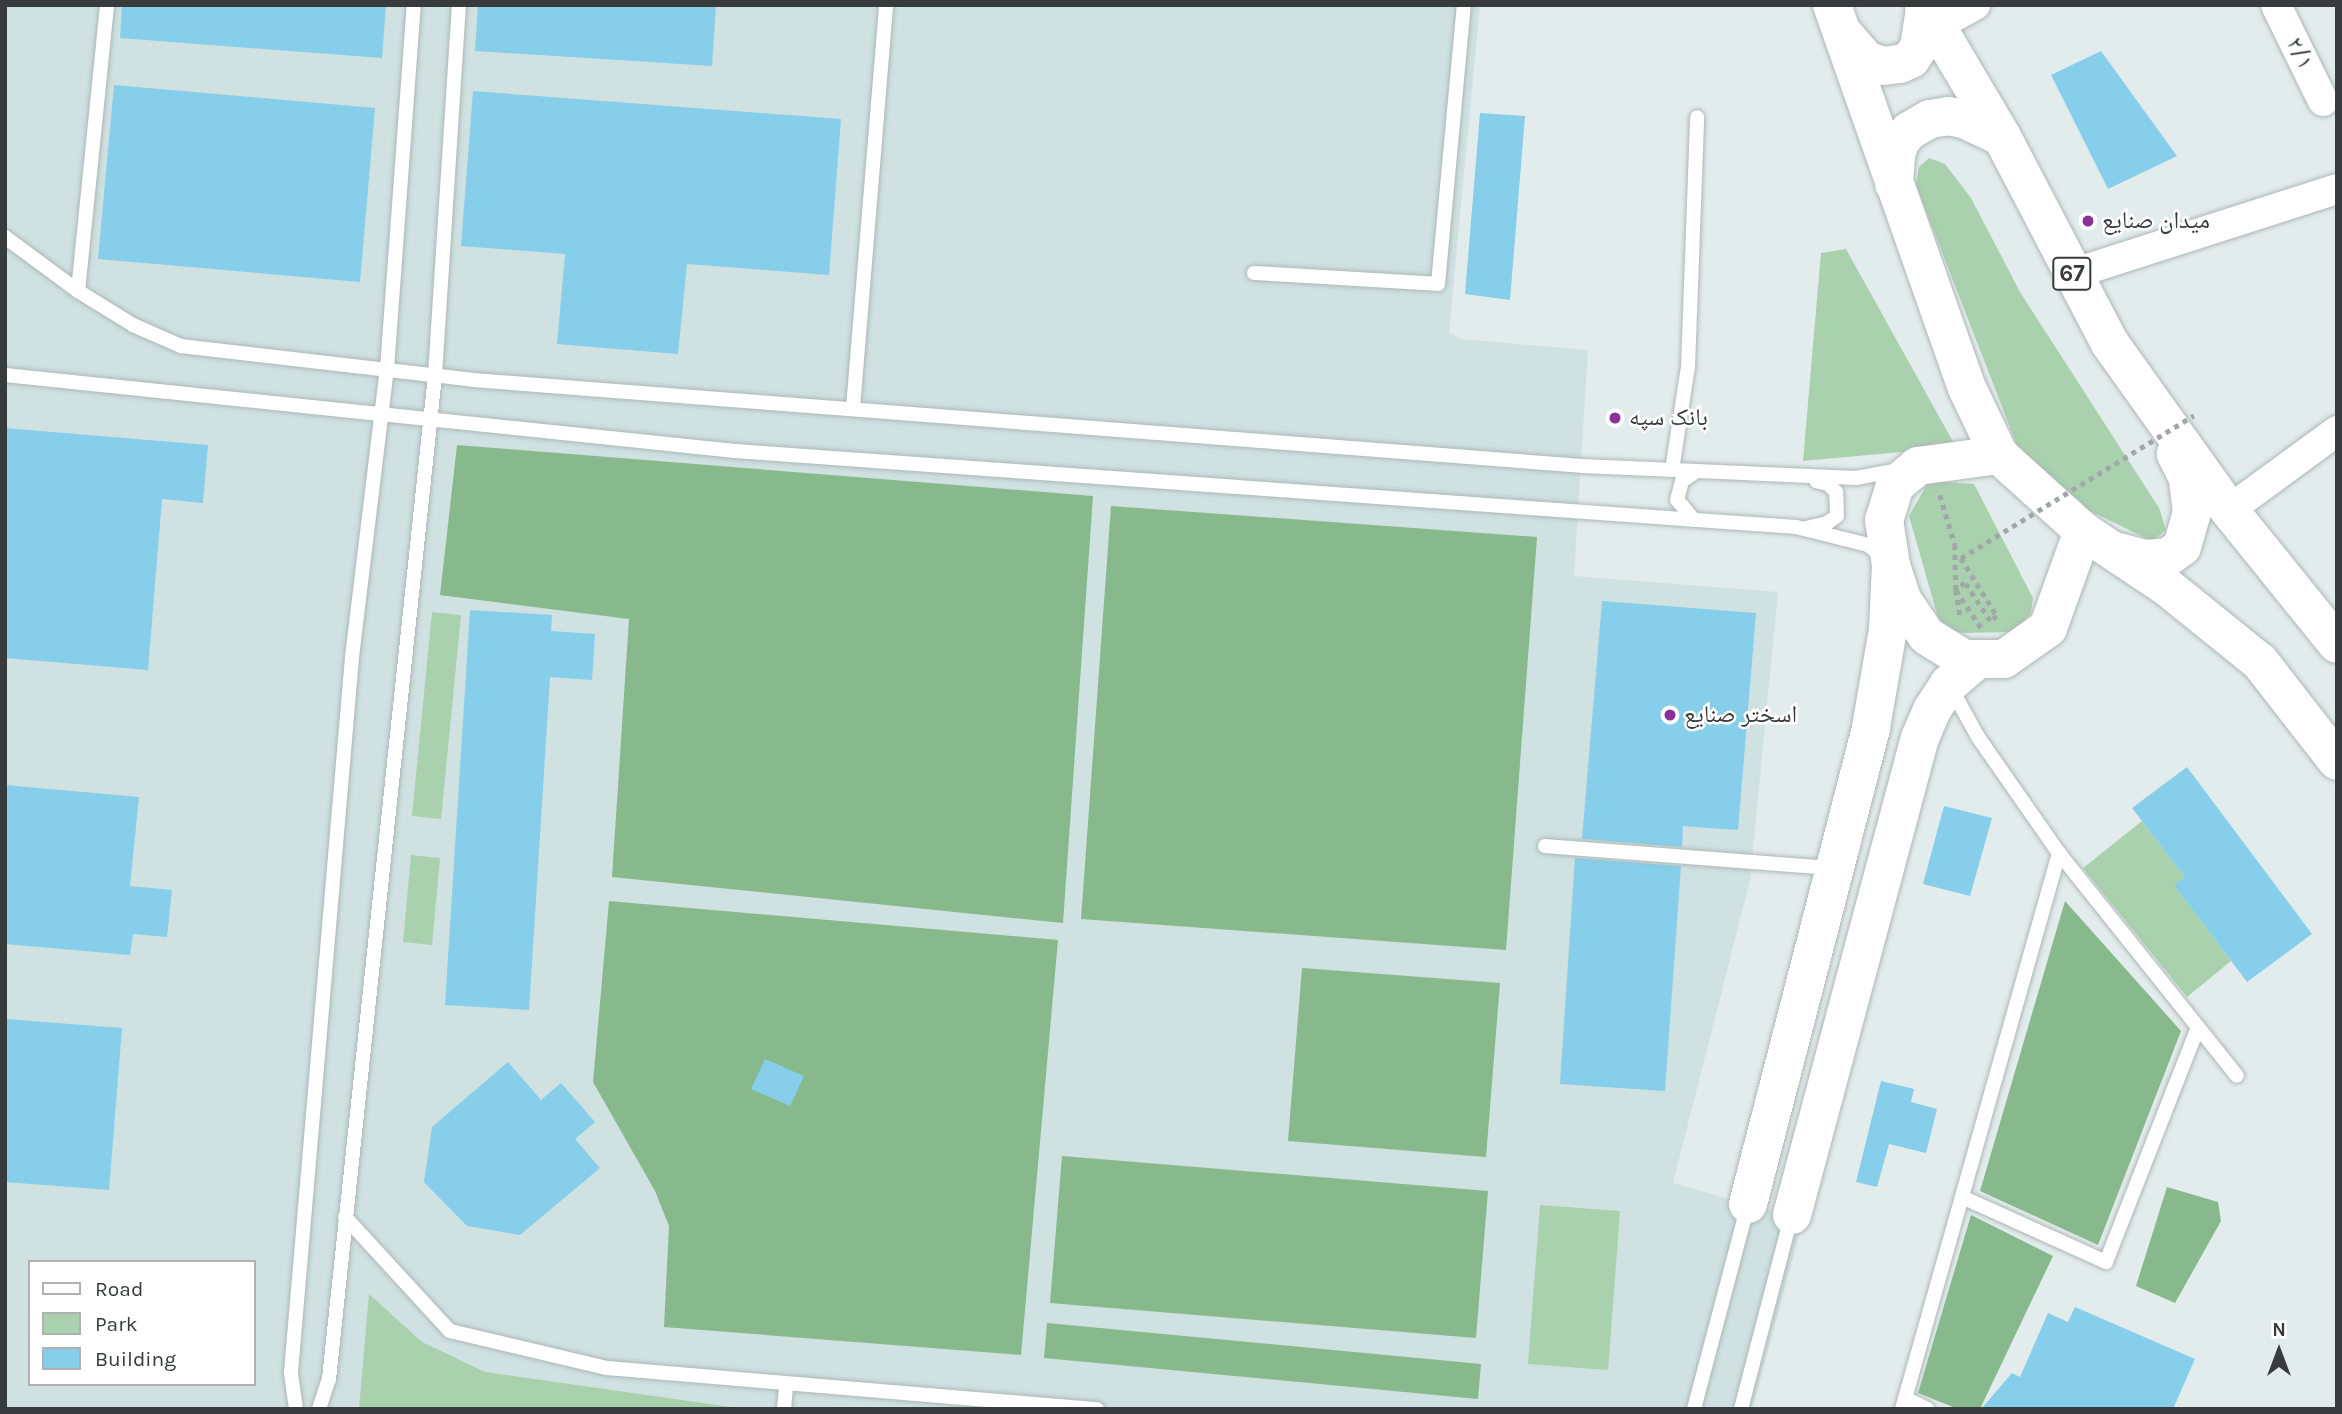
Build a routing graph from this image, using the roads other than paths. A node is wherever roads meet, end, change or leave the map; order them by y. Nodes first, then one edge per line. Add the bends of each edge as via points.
1 (107, 5) edge
2 (414, 5) edge
3 (459, 5) edge
4 (886, 5) edge
5 (1464, 5) edge
6 (1975, 5) edge
7 (2276, 5) edge
8 (1928, 13) edge
9 (1836, 16) edge
10 (2323, 102) dead end
11 (1697, 117) dead end
12 (2003, 137) junction
13 (1894, 186) junction
14 (2337, 189) edge
15 (5, 237) edge
16 (1254, 273) dead end
17 (2072, 274) junction
18 (78, 291) junction
19 (387, 369) junction
20 (5, 375) edge
21 (435, 375) junction
22 (2154, 407) junction
23 (853, 408) junction
24 (380, 414) junction
25 (428, 419) junction
26 (2337, 431) edge
27 (1999, 455) junction
28 (1924, 465) junction
29 (1672, 470) junction
30 (1694, 473) junction
31 (1801, 476) junction
32 (2229, 510) junction
33 (1694, 520) junction
34 (1801, 529) junction
35 (2095, 540) junction
36 (1891, 565) junction
37 (2337, 644) edge
38 (1981, 646) junction
39 (1949, 684) junction
40 (2337, 761) edge
41 (1545, 846) dead end
42 (2059, 853) junction
43 (1834, 868) junction
44 (2198, 1027) junction
45 (2237, 1076) dead end
46 (1962, 1197) junction
47 (1748, 1204) joint
48 (1792, 1215) joint
49 (345, 1217) junction
50 (786, 1384) junction
51 (1903, 1403) edge
52 (296, 1409) edge
53 (319, 1409) edge
54 (784, 1409) edge
55 (1097, 1409) edge
56 (1694, 1409) edge
57 (1741, 1409) edge
58 (1928, 1409) edge

1 - 18 lane
2 - 19 lane
3 - 21 lane
4 - 23 lane
5 - 16 lane via 1438,284
6 - 8 street
7 - 10 street, ۲/۱
8 - 9 main road via 1911,59 1883,66 1866,60
8 - 12 main road, 67
9 - 13 main road
11 - 29 lane via 1688,367
12 - 13 main road via 1965,119 1930,119 1900,142
12 - 17 main road, 67
13 - 27 main road via 1967,388
14 - 17 street
15 - 18 lane
17 - 22 main road, 67 via 2109,342
18 - 19 lane via 134,325 181,346
19 - 21 lane
19 - 24 lane
20 - 24 lane
21 - 23 lane
21 - 25 lane
22 - 32 main road, 67
22 - 35 main road via 2188,478 2192,513 2182,547 2168,557 2146,559
23 - 29 lane
24 - 25 lane
24 - 52 lane via 352,657 291,1372
25 - 33 lane via 735,451
25 - 49 lane
26 - 32 street
27 - 28 main road
27 - 35 main road
28 - 31 lane via 1856,478
28 - 36 main road via 1895,485 1884,520
29 - 30 lane
30 - 31 lane
30 - 33 lane via 1682,481 1677,500
31 - 34 lane via 1828,484 1839,505 1837,516 1827,523
32 - 37 main road, 67
33 - 34 lane
34 - 36 lane via 1868,545
35 - 38 main road via 2048,628 2004,659
35 - 40 main road via 2167,587 2260,662
36 - 38 main road via 1902,601 1927,636 1965,659
36 - 43 main road via 1888,630 1871,726
38 - 39 main road
39 - 42 lane via 1978,737
39 - 48 main road via 1932,710 1907,778
41 - 43 lane
42 - 44 lane
42 - 46 lane
43 - 47 main road
44 - 45 lane
44 - 46 lane via 2106,1262
46 - 51 lane
47 - 56 lane
48 - 57 lane
49 - 50 lane via 450,1331 607,1368
49 - 53 lane via 329,1379
50 - 54 lane
50 - 55 lane
51 - 58 lane

